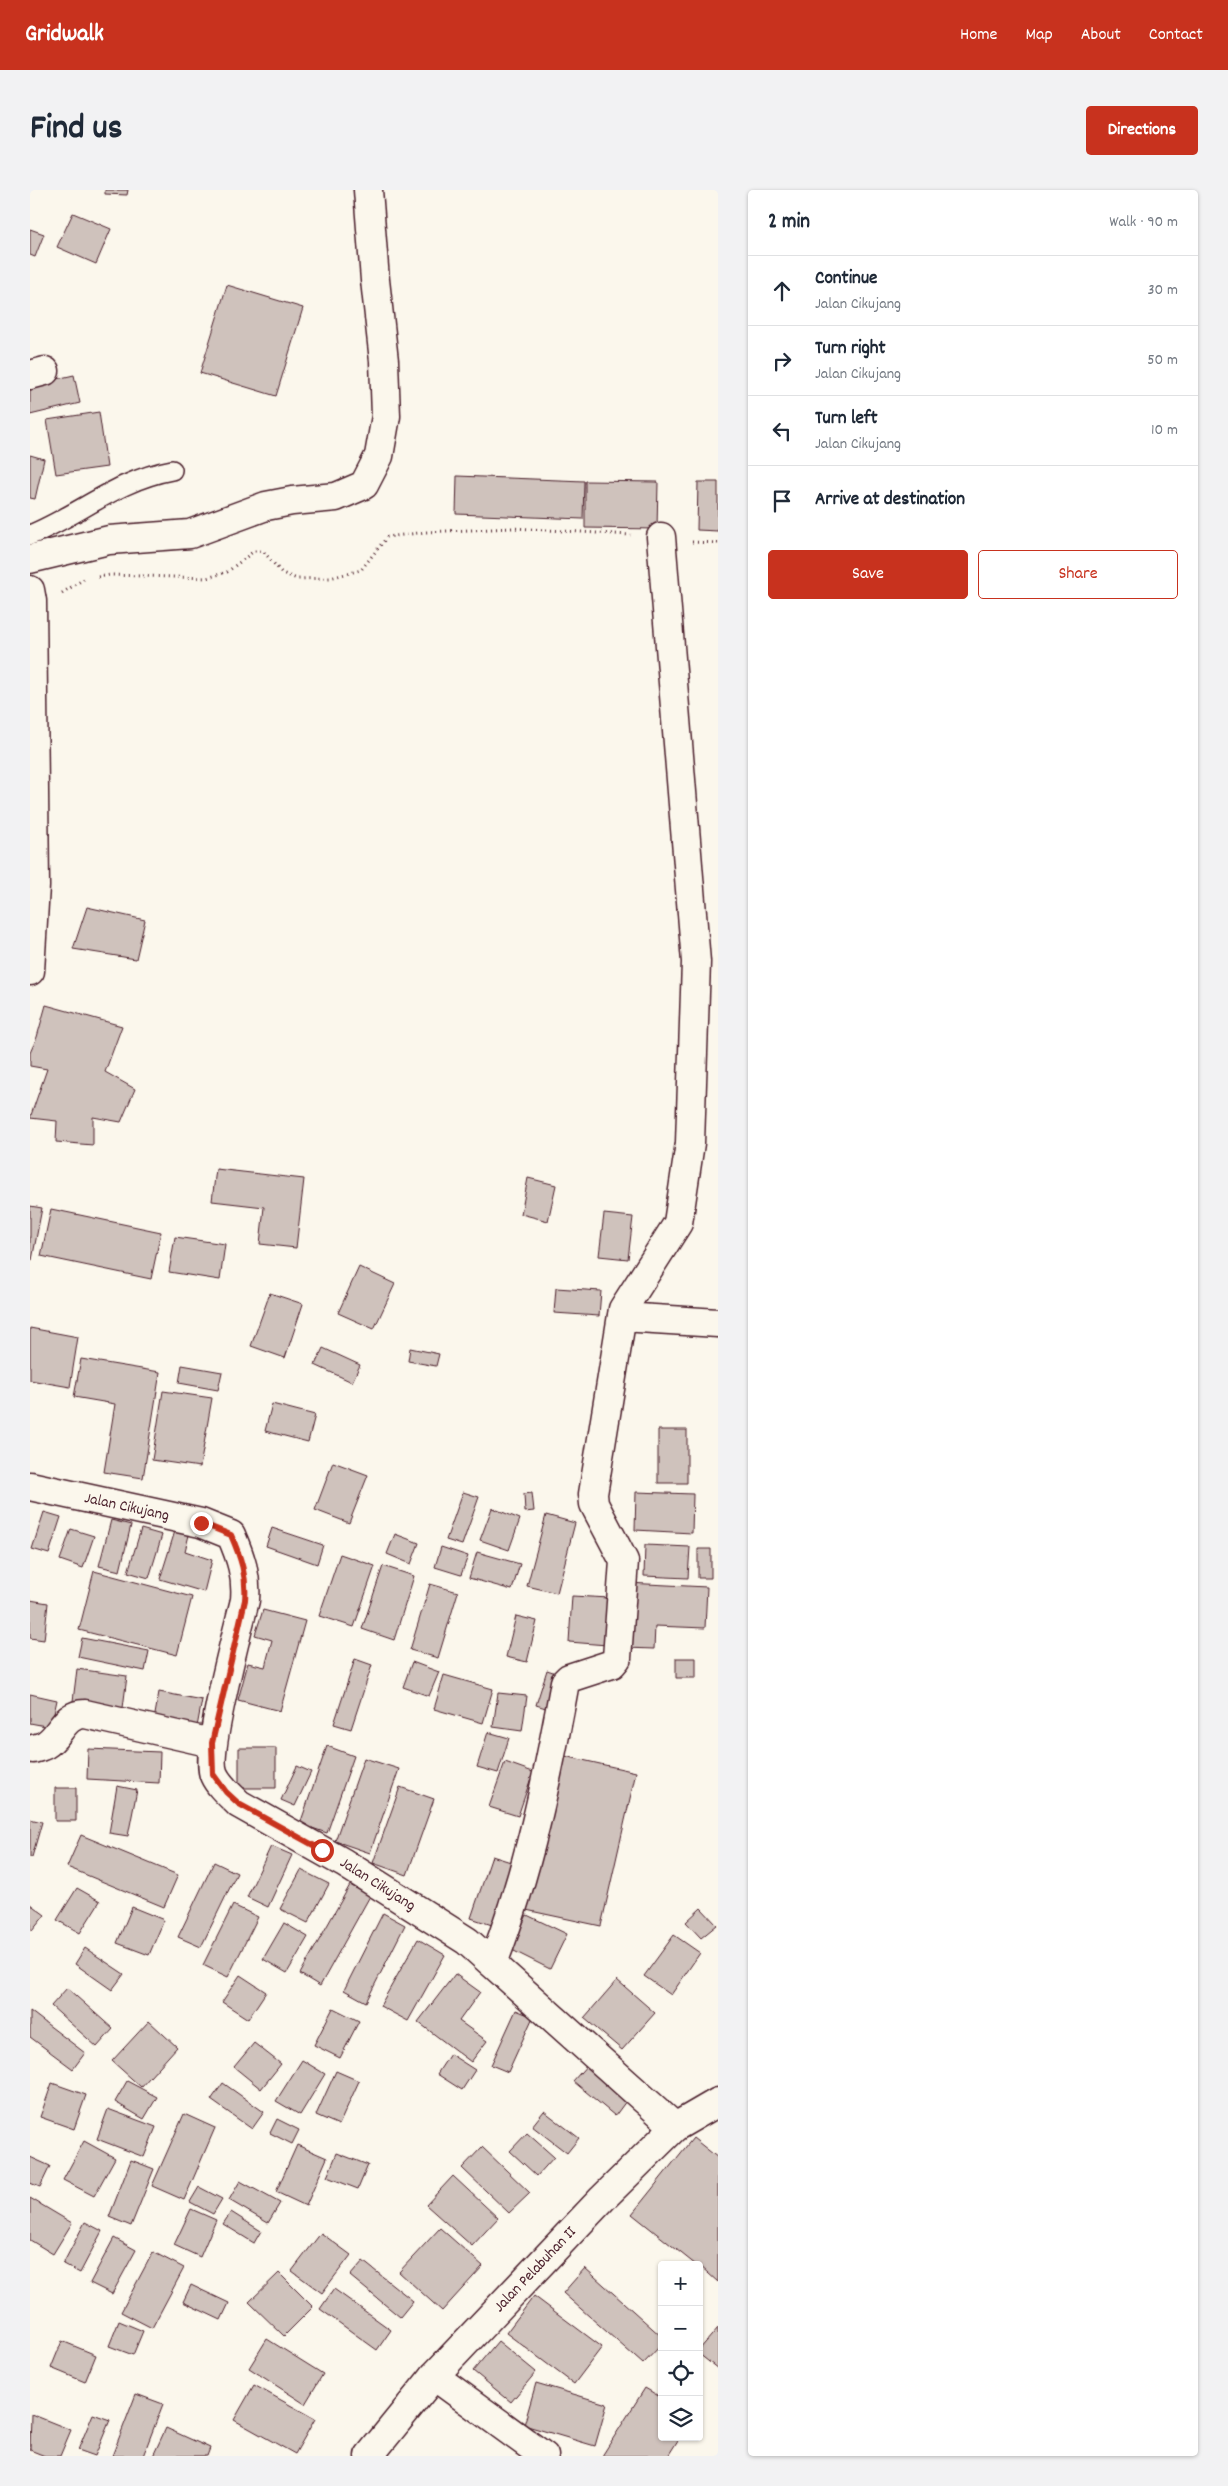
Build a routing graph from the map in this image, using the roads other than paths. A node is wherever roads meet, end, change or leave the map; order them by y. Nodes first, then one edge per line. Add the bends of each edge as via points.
1 (368, 190) edge
2 (172, 470) dead end
3 (30, 535) edge
4 (661, 537) road end
5 (30, 559) edge
6 (32, 599) edge
7 (30, 971) edge
8 (622, 1317) junction
9 (718, 1323) edge
10 (30, 1486) edge
11 (212, 1743) junction
12 (33, 1749) dead end
13 (493, 1963) junction
14 (718, 2102) edge
15 (675, 2127) junction
16 (434, 2376) junction
17 (369, 2456) edge
18 (544, 2456) edge

1 - 5 street via 386,416 379,456 364,485 336,497 266,506 190,534 109,540
2 - 3 lane via 153,473 120,487
4 - 8 street via 696,962 690,1143 678,1223 626,1303
6 - 7 street via 35,886
8 - 9 street
8 - 13 street via 593,1494 594,1504 624,1561 617,1658 612,1664 565,1682 554,1744 511,1915
10 - 11 street, Jalan Cikujang via 201,1523 231,1535 242,1560 246,1591
11 - 12 street via 77,1714 46,1744
11 - 13 street, Jalan Cikujang via 213,1774 239,1804 344,1863 467,1940
13 - 15 street, Jalan Cikujang
14 - 15 street, Jalan Pelabuhan II
15 - 16 street, Jalan Pelabuhan II
16 - 17 street, Jalan Pelabuhan II
16 - 18 street

